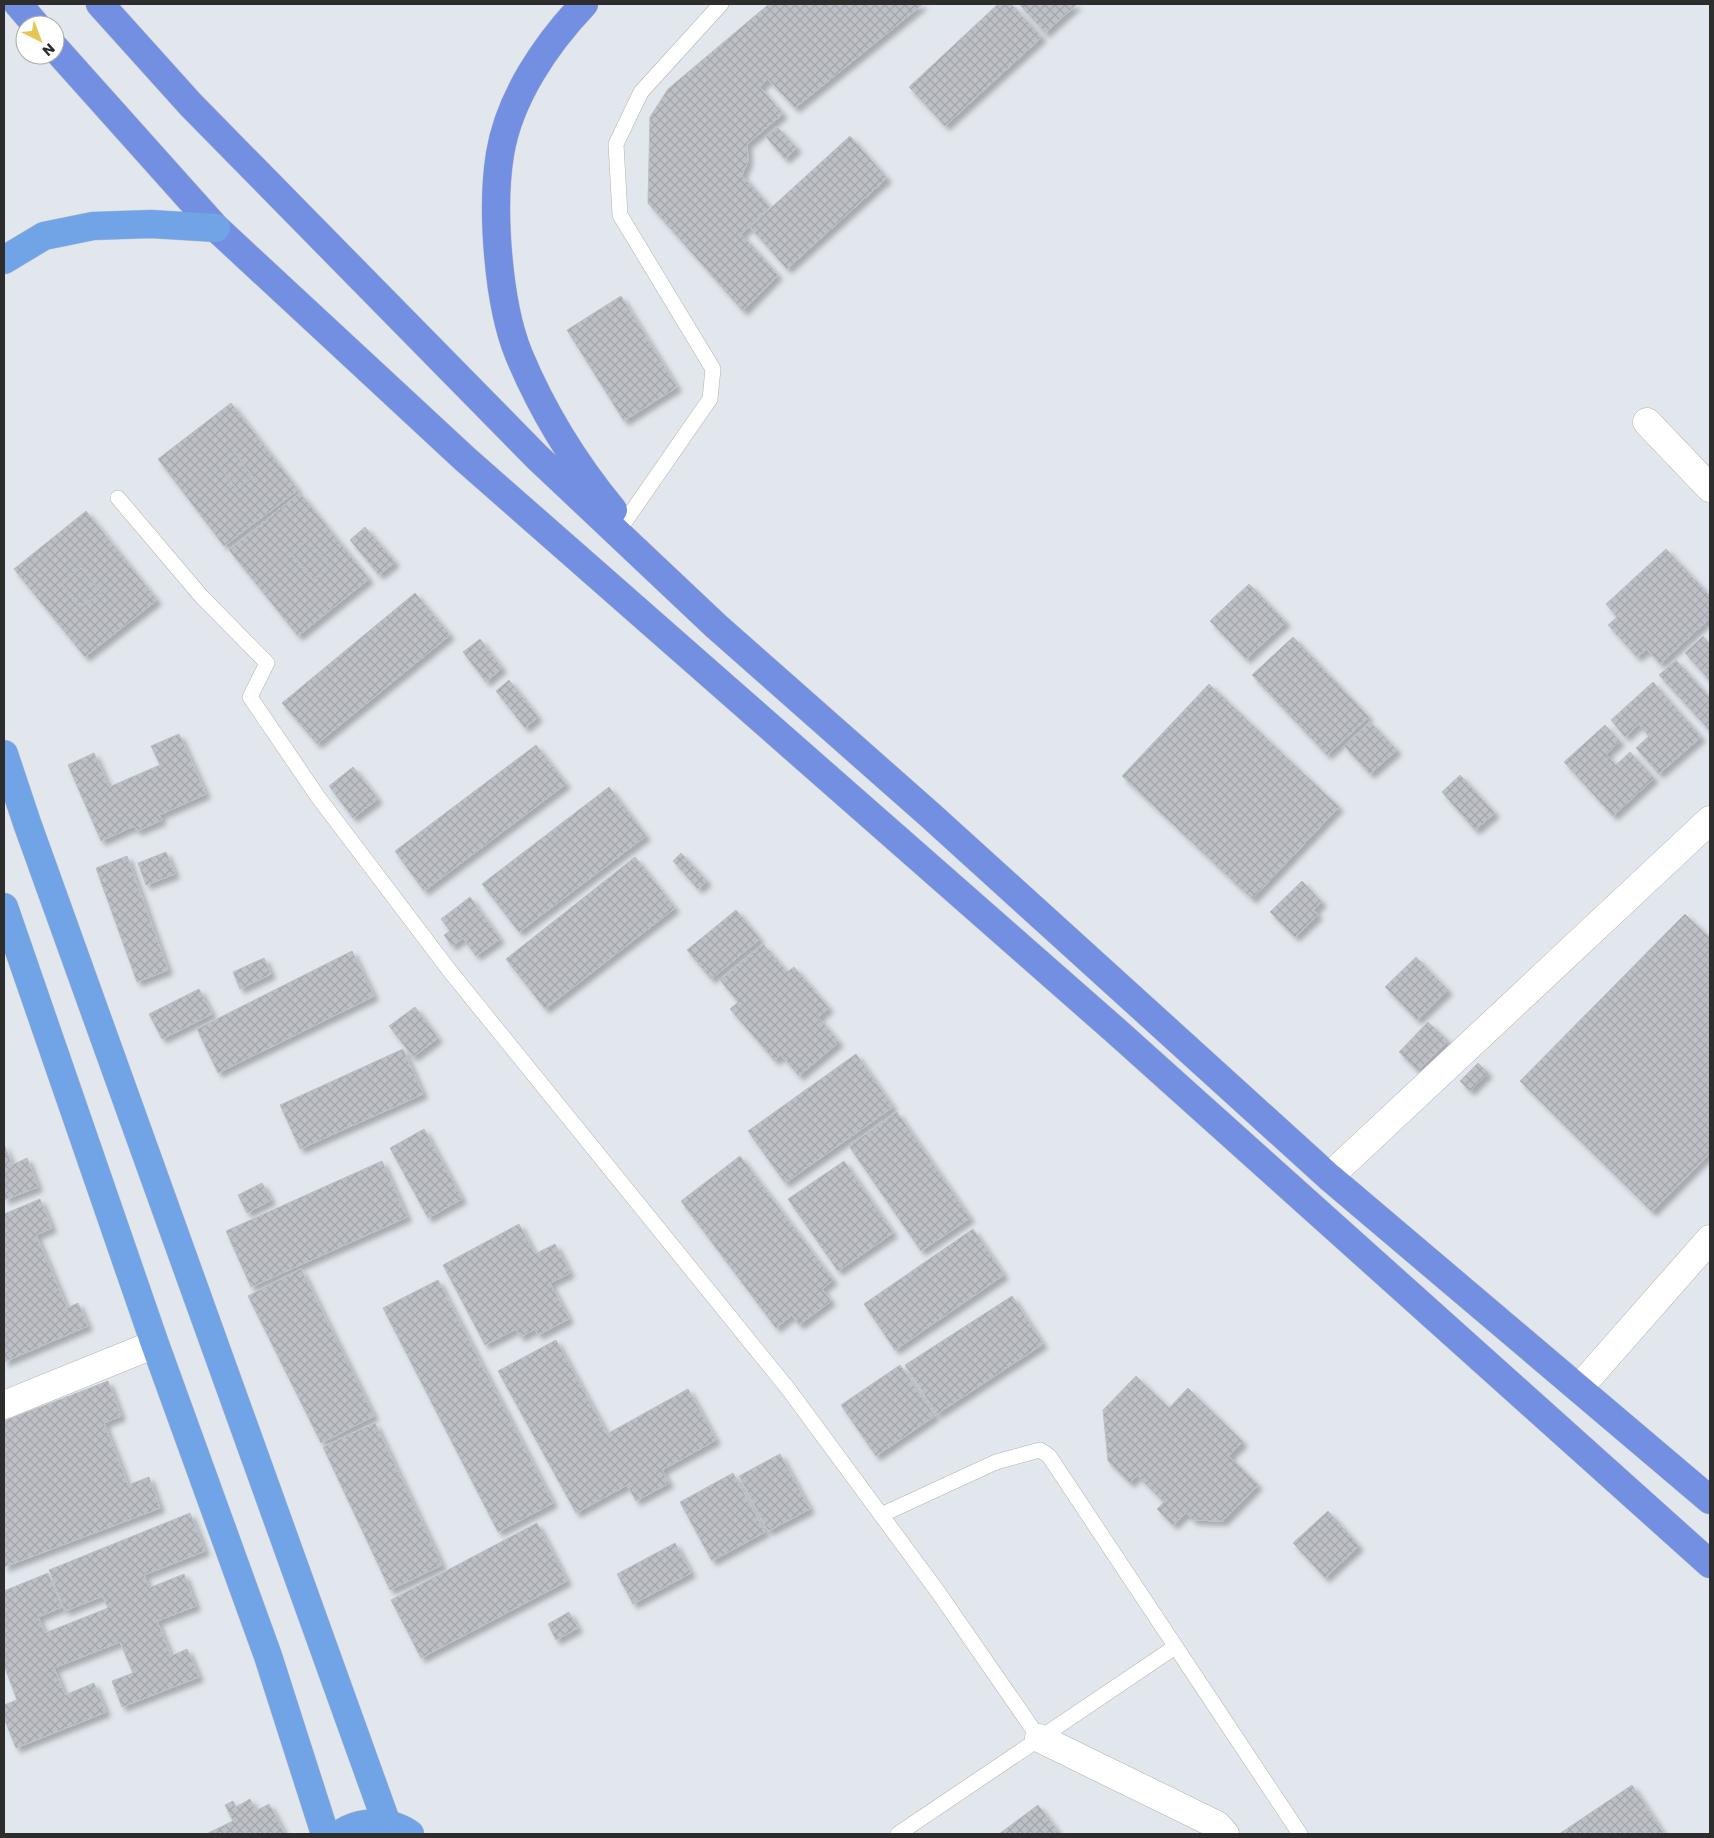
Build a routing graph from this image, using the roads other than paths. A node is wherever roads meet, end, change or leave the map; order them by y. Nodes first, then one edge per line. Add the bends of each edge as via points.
1 (18, 4) edge
2 (100, 4) edge
3 (584, 4) edge
4 (721, 4) edge
5 (27, 15) edge
6 (65, 59) edge
7 (216, 228) junction
8 (4, 260) edge
9 (1647, 422) dead end
10 (1710, 488) edge
11 (118, 498) dead end
12 (624, 523) junction
13 (677, 589) junction
14 (4, 754) edge
15 (1710, 820) edge
16 (4, 907) edge
17 (1329, 1177) junction
18 (1710, 1239) edge
19 (155, 1344) junction
20 (1579, 1388) junction
21 (4, 1405) edge
22 (1710, 1500) edge
23 (881, 1515) junction
24 (1710, 1564) edge
25 (1175, 1647) junction
26 (1039, 1738) junction
27 (398, 1829) edge
28 (325, 1834) edge
29 (340, 1834) edge
30 (898, 1834) edge
31 (1225, 1834) edge
32 (1300, 1834) edge

1 - 5 main road
2 - 13 main road via 191,105 386,305 537,457
3 - 12 main road via 526,82 511,118 500,153 498,256 509,321 519,354 537,392 595,489
4 - 12 lane via 641,92 616,144 620,215 713,369 710,399
6 - 7 main road
7 - 8 highway via 151,224 93,226 44,236
7 - 24 main road via 465,459 1116,1031
9 - 10 street
11 - 23 lane via 201,596 267,663 250,697 318,797 449,970 789,1390
12 - 13 main road
13 - 17 main road
14 - 27 highway via 43,870
15 - 17 street
16 - 19 highway
17 - 20 main road
18 - 20 street
19 - 21 street
19 - 28 highway via 268,1656
20 - 22 main road
23 - 25 lane via 996,1462 1040,1450 1049,1456
23 - 26 lane
25 - 26 lane
25 - 32 lane
26 - 30 lane
26 - 31 street via 1217,1825
27 - 29 highway via 366,1824

